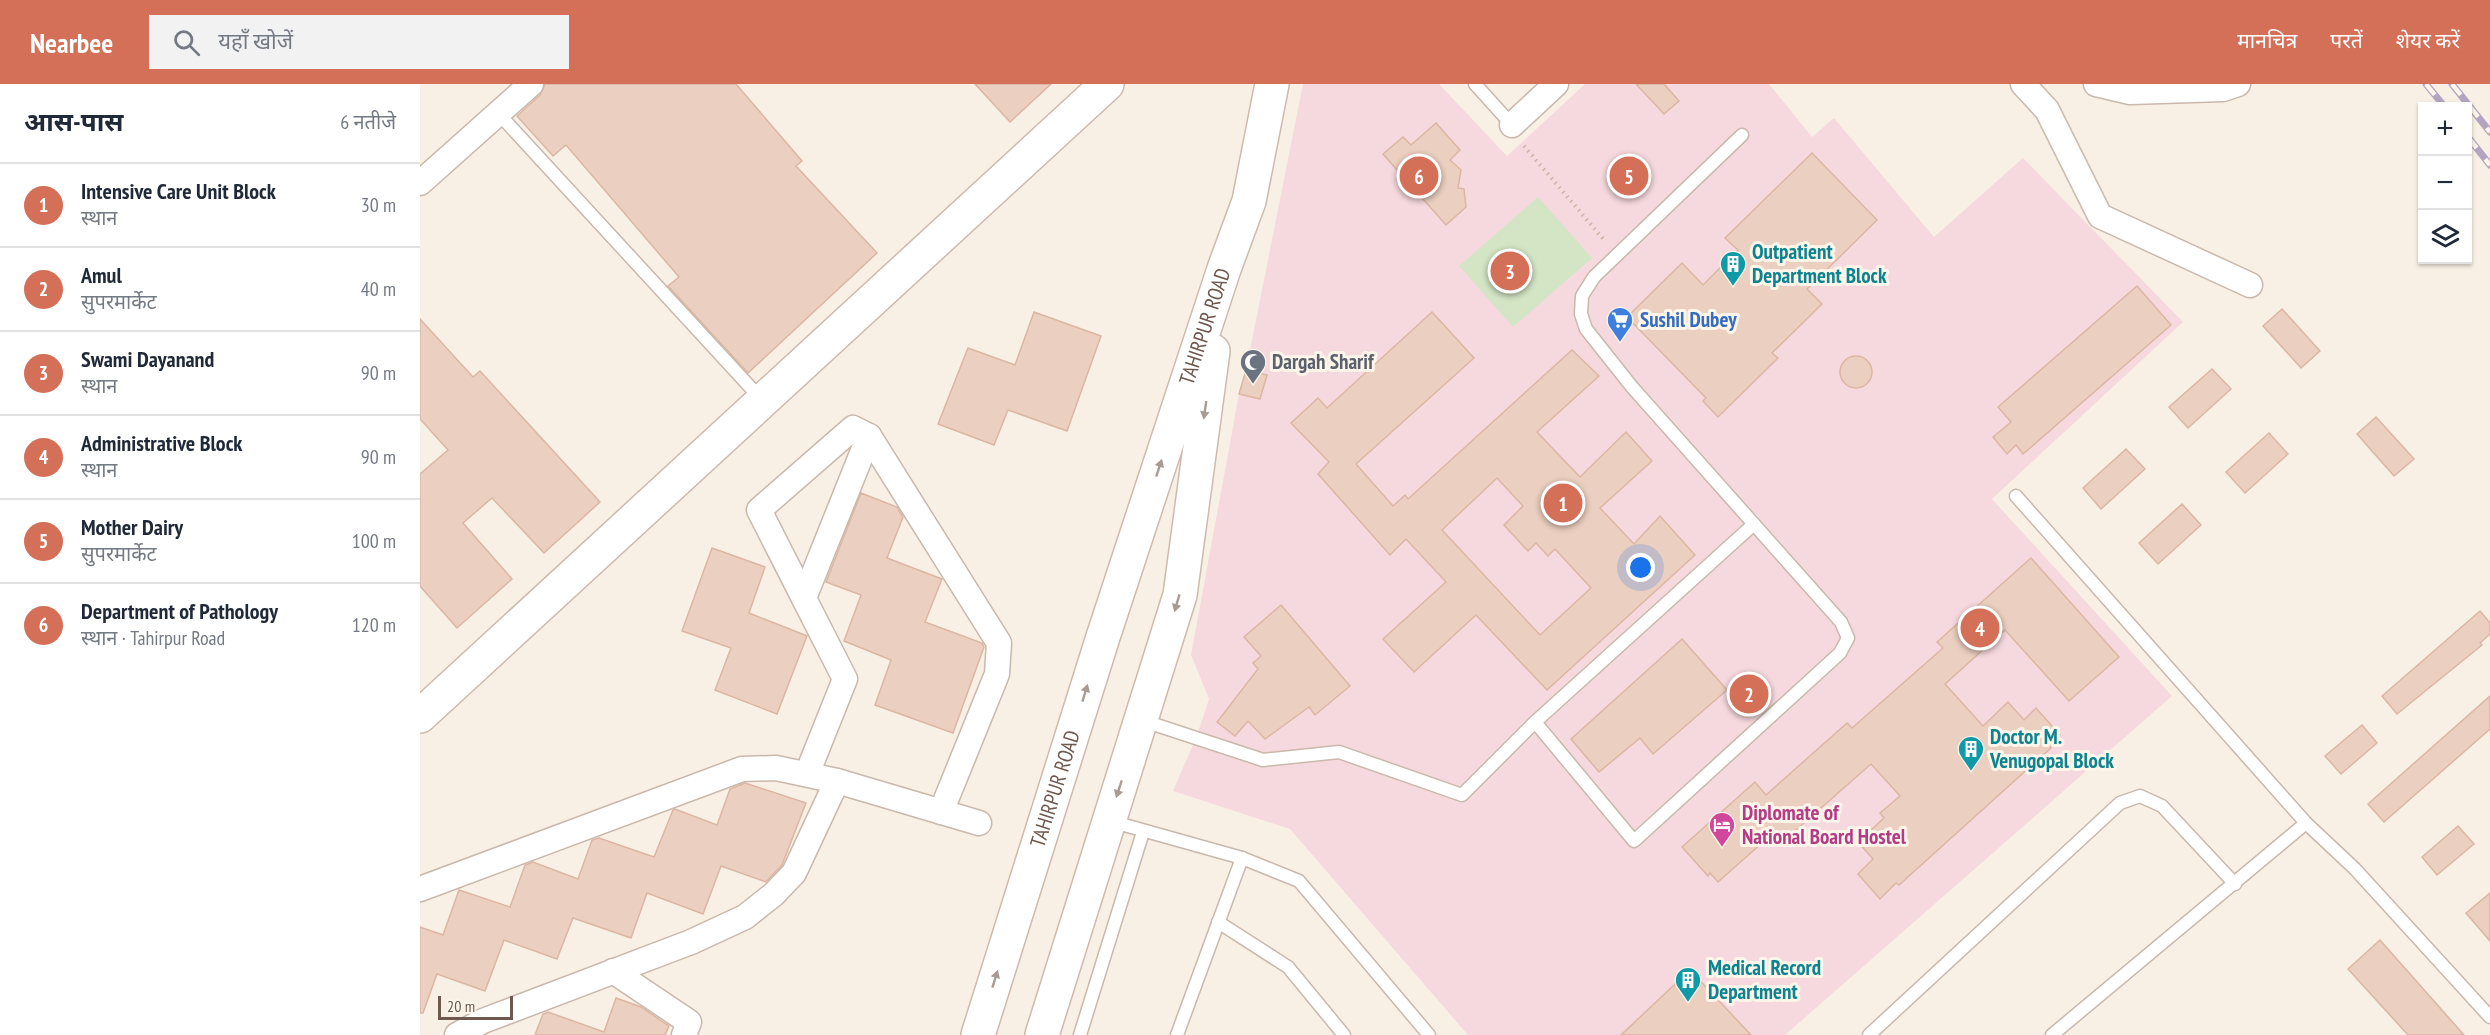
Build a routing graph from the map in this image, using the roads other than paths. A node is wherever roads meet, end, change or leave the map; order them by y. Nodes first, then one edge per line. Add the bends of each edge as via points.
1 (531, 84) edge
2 (1107, 84) edge
3 (1272, 84) edge
4 (1475, 84) edge
5 (1556, 84) edge
6 (2023, 84) edge
7 (2096, 84) edge
8 (2238, 84) edge
9 (498, 113) junction
10 (1512, 125) joint
11 (1742, 135) dead end
12 (420, 183) edge
13 (1224, 269) junction
14 (2250, 285) dead end
15 (763, 401) junction
16 (869, 436) junction
17 (2016, 496) dead end
18 (1146, 506) junction
19 (1190, 520) junction
20 (1754, 524) junction
21 (804, 598) junction
22 (420, 716) edge
23 (1141, 720) junction
24 (1535, 722) junction
25 (807, 774) junction
26 (837, 781) junction
27 (941, 812) junction
28 (1109, 821) junction
29 (979, 823) dead end
30 (2306, 823) junction
31 (1143, 832) junction
32 (1242, 858) junction
33 (2235, 884) junction
34 (420, 889) edge
35 (1218, 922) junction
36 (613, 971) junction
37 (2490, 1017) edge
38 (457, 1035) edge
39 (684, 1035) edge
40 (978, 1035) edge
41 (1042, 1035) edge
42 (1080, 1035) edge
43 (1177, 1035) edge
44 (1344, 1035) edge
45 (1429, 1035) edge
46 (1869, 1035) edge
47 (2052, 1035) edge

1 - 9 street
2 - 15 main road
3 - 13 main road via 1249,201
4 - 10 lane
5 - 10 street
6 - 14 street via 2047,110 2100,216
7 - 8 street via 2130,92 2223,89
9 - 12 street
9 - 15 lane
11 - 20 lane via 1594,278 1582,296 1581,314 1586,329 1632,387
18 -> 13 main road, TAHIRPUR ROAD
13 -> 19 main road, TAHIRPUR ROAD
15 - 22 main road
16 - 21 street
16 - 21 street via 853,428 759,510
16 - 27 street via 999,643 997,674
17 - 30 lane
18 - 19 main road
40 -> 18 main road, TAHIRPUR ROAD
19 -> 23 main road, TAHIRPUR ROAD via 1180,595
20 - 24 lane
20 - 24 lane via 1841,622 1848,638 1840,653 1634,841
21 - 25 street via 845,679
23 - 24 lane via 1263,760 1339,752 1462,795
23 -> 28 main road, TAHIRPUR ROAD
25 - 26 street
25 - 34 street via 776,768 742,769
26 - 27 street
26 - 36 street via 794,873 774,894 745,917
27 - 29 street
28 - 31 lane
28 - 41 main road, TAHIRPUR ROAD
30 - 33 lane
30 - 37 lane via 2355,869
31 - 32 lane
31 - 42 lane
32 - 35 lane
32 - 45 lane via 1299,881
33 - 46 lane via 2162,806 2140,796 2120,802
33 - 47 lane
35 - 43 lane
35 - 44 lane via 1288,967
36 - 38 street via 483,1021
36 - 39 street via 689,1022

